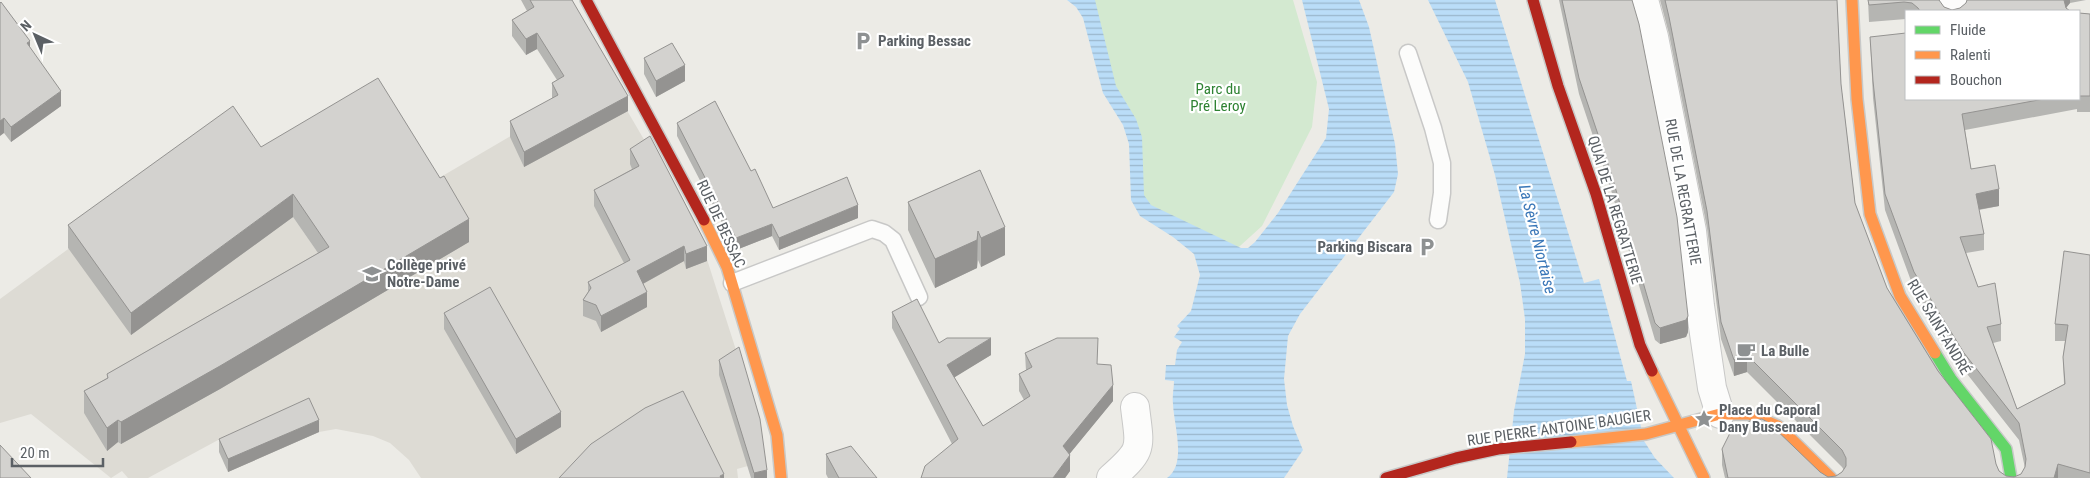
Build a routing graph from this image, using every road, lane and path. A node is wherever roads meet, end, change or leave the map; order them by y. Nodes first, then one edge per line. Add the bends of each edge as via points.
1 (586, 0) edge
2 (1533, 0) edge
3 (1644, 0) edge
4 (1852, 0) edge
5 (1408, 53) dead end
6 (1438, 220) dead end
7 (732, 282) junction
8 (919, 297) dead end
9 (1135, 407) dead end
10 (1720, 414) junction
11 (1678, 425) junction
12 (781, 478) edge
13 (1111, 478) edge
14 (1386, 478) edge
15 (1704, 478) edge
16 (1831, 478) edge
17 (2011, 478) edge

1 - 7 street, RUE DE BESSAC via 698,207
2 - 11 street, QUAI DE LA REGRATTERIE via 1558,86 1596,194 1640,345
3 - 10 street, RUE DE LA REGRATTERIE via 1692,230 1712,388
4 - 17 street, RUE SAINT-ANDRÉ via 1867,38 1857,99 1870,214 1900,296 1950,379 2006,449
5 - 6 lane via 1442,163
7 - 8 lane via 872,228 893,240
7 - 12 street, RUE DE BESSAC via 776,435
9 - 13 street via 1139,442 1136,453
10 - 11 street, RUE PIERRE ANTOINE BAUGIER
10 - 16 street, RUE PIERRE ANTOINE BAUGIER via 1749,414 1778,426
11 - 14 street, RUE PIERRE ANTOINE BAUGIER via 1646,434 1510,447
11 - 15 street, QUAI DE LA REGRATTERIE

